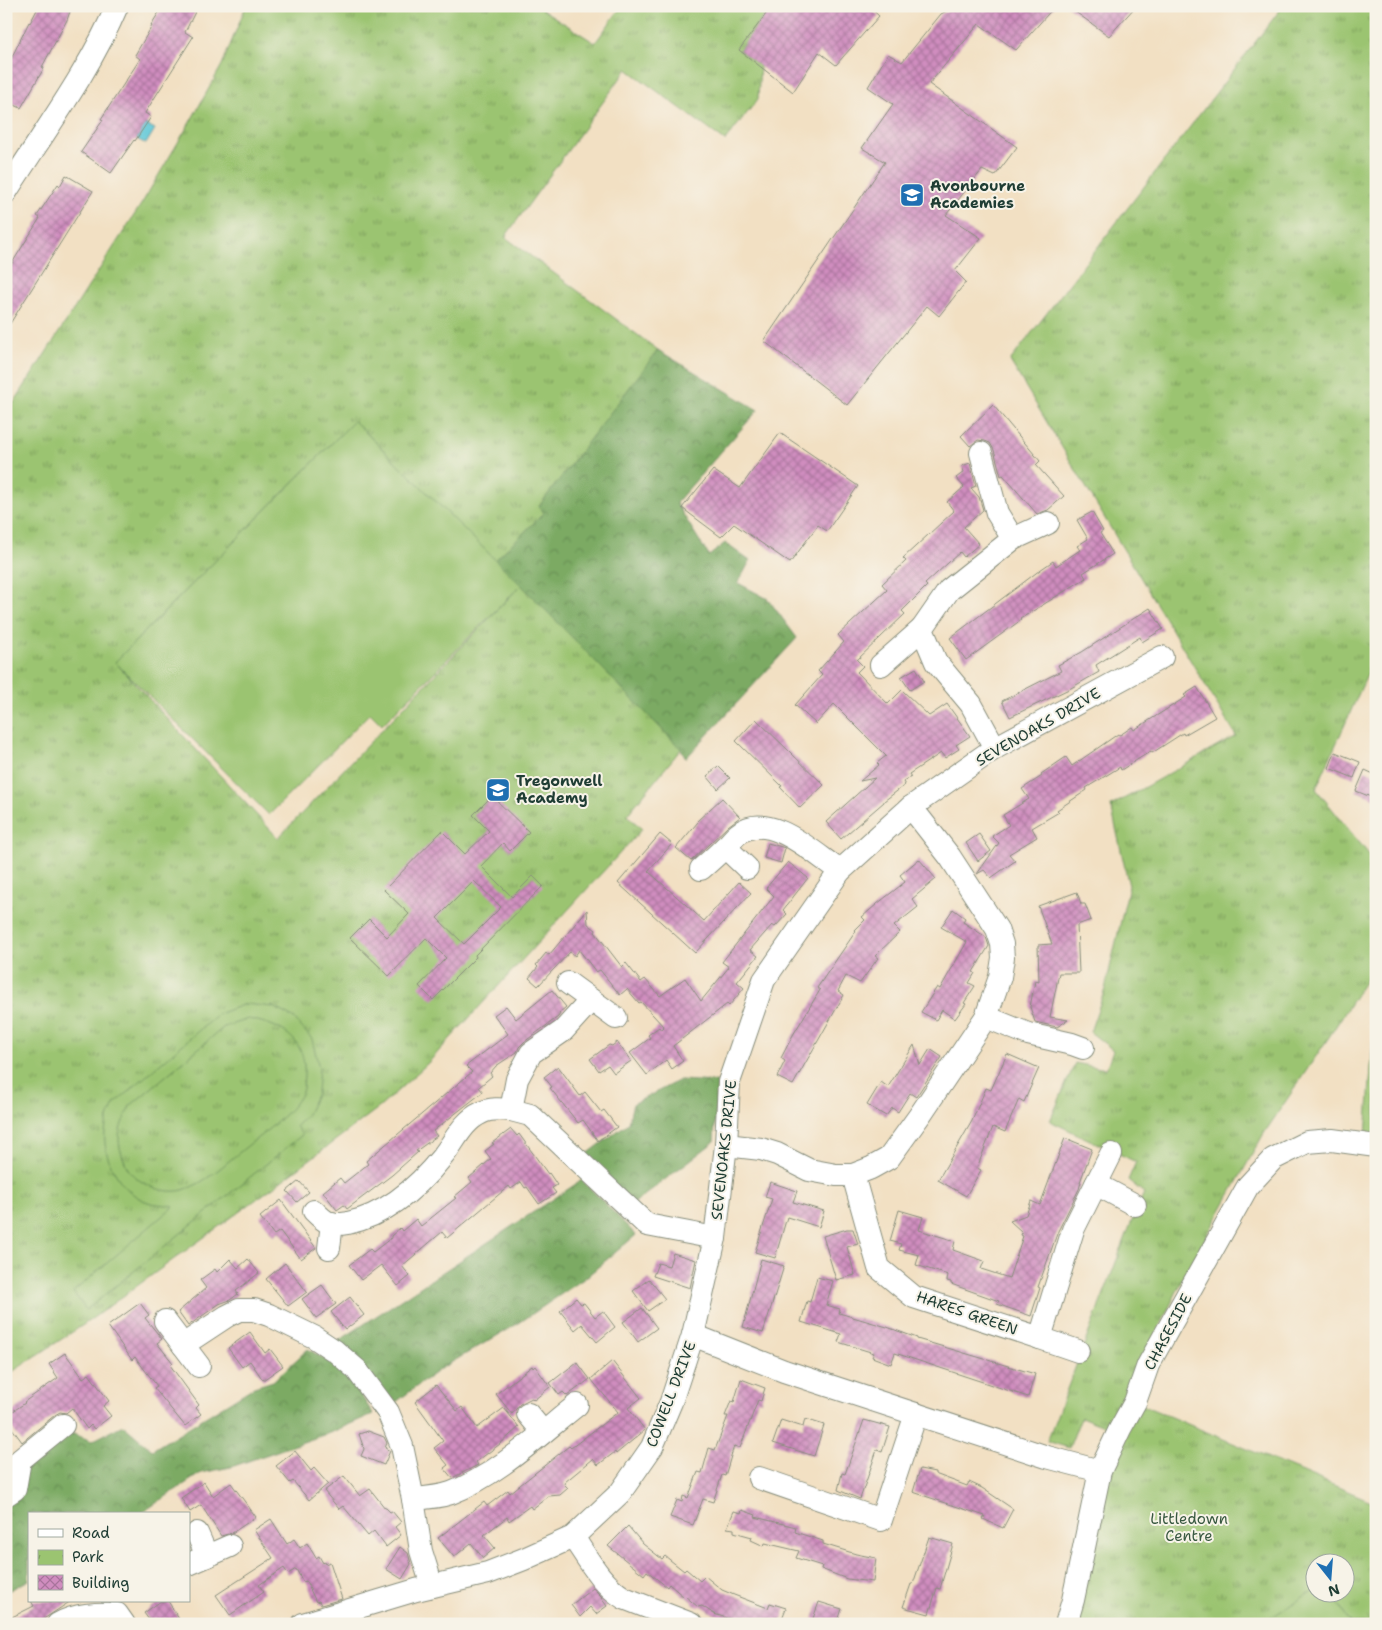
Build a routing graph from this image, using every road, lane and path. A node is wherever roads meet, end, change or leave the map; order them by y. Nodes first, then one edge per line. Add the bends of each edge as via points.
1 (117, 6) edge
2 (6, 192) edge
3 (981, 453) dead end
4 (1048, 523) dead end
5 (1013, 539) junction
6 (922, 629) junction
7 (1162, 657) dead end
8 (881, 665) dead end
9 (995, 748) junction
10 (911, 807) junction
11 (725, 847) junction
12 (747, 868) dead end
13 (701, 869) dead end
14 (840, 871) junction
15 (568, 983) dead end
16 (590, 1000) junction
17 (986, 1017) junction
18 (616, 1018) dead end
19 (1083, 1048) dead end
20 (511, 1110) junction
21 (726, 1145) junction
22 (1376, 1146) edge
23 (1111, 1154) dead end
24 (853, 1175) junction
25 (1096, 1184) junction
26 (1135, 1204) dead end
27 (715, 1238) junction
28 (328, 1248) dead end
29 (165, 1321) dead end
30 (693, 1335) junction
31 (1040, 1338) junction
32 (183, 1344) junction
33 (1078, 1352) dead end
34 (199, 1366) dead end
35 (577, 1405) dead end
36 (528, 1414) dead end
37 (916, 1414) junction
38 (63, 1425) dead end
39 (543, 1432) junction
40 (1100, 1471) junction
41 (759, 1478) dead end
42 (6, 1495) edge
43 (413, 1499) junction
44 (197, 1533) dead end
45 (573, 1536) junction
46 (230, 1546) dead end
47 (198, 1560) edge
48 (432, 1586) junction
49 (122, 1613) edge
50 (58, 1624) edge
51 (303, 1624) edge
52 (690, 1624) edge
53 (1066, 1624) edge

1 - 2 street via 82,72
3 - 5 street via 997,513
4 - 5 street
5 - 6 street via 949,590
6 - 8 street
6 - 9 street via 936,662 971,704
7 - 9 street, SEVENOAKS DRIVE
9 - 10 street, SEVENOAKS DRIVE
10 - 14 street, SEVENOAKS DRIVE
10 - 17 street via 950,857 997,929 1002,944 1000,977
11 - 12 street
11 - 13 street
11 - 14 street via 749,827 770,827
14 - 21 street, SEVENOAKS DRIVE via 764,980 729,1082
15 - 16 street
16 - 18 street
16 - 20 street via 563,1031 531,1052 517,1079
17 - 19 street via 1028,1034
17 - 24 street via 889,1158
20 - 27 street via 530,1115 647,1225
20 - 28 street via 481,1112 469,1121 443,1156 418,1182 374,1215 339,1225 323,1217
21 - 24 street via 761,1149 809,1170 836,1176
21 - 27 street, SEVENOAKS DRIVE
22 - 40 street, CHASESIDE via 1332,1140 1307,1142 1272,1159 1248,1186 1148,1366 1135,1402
23 - 25 street
24 - 31 street, HARES GREEN via 879,1268 914,1297
25 - 26 street
25 - 31 street via 1073,1230
27 - 30 street, SEVENOAKS DRIVE
29 - 32 street
30 - 37 street, COWELL DRIVE via 777,1369
30 - 45 street, COWELL DRIVE via 652,1447 620,1493
31 - 33 street, HARES GREEN
32 - 34 street
32 - 43 street via 239,1310 254,1310 307,1334 335,1351 356,1369 388,1412 402,1446
35 - 39 street
36 - 39 street
37 - 40 street, COWELL DRIVE via 1046,1457
37 - 41 street via 881,1520
38 - 42 street via 20,1460 15,1489
39 - 43 street via 495,1470 452,1493
40 - 53 street, CHASESIDE
43 - 48 street via 421,1551
44 - 47 street
45 - 48 street, COWELL DRIVE via 488,1573
45 - 52 street via 602,1580 617,1594
46 - 47 street
48 - 51 street, COWELL DRIVE
49 - 50 street via 78,1616

